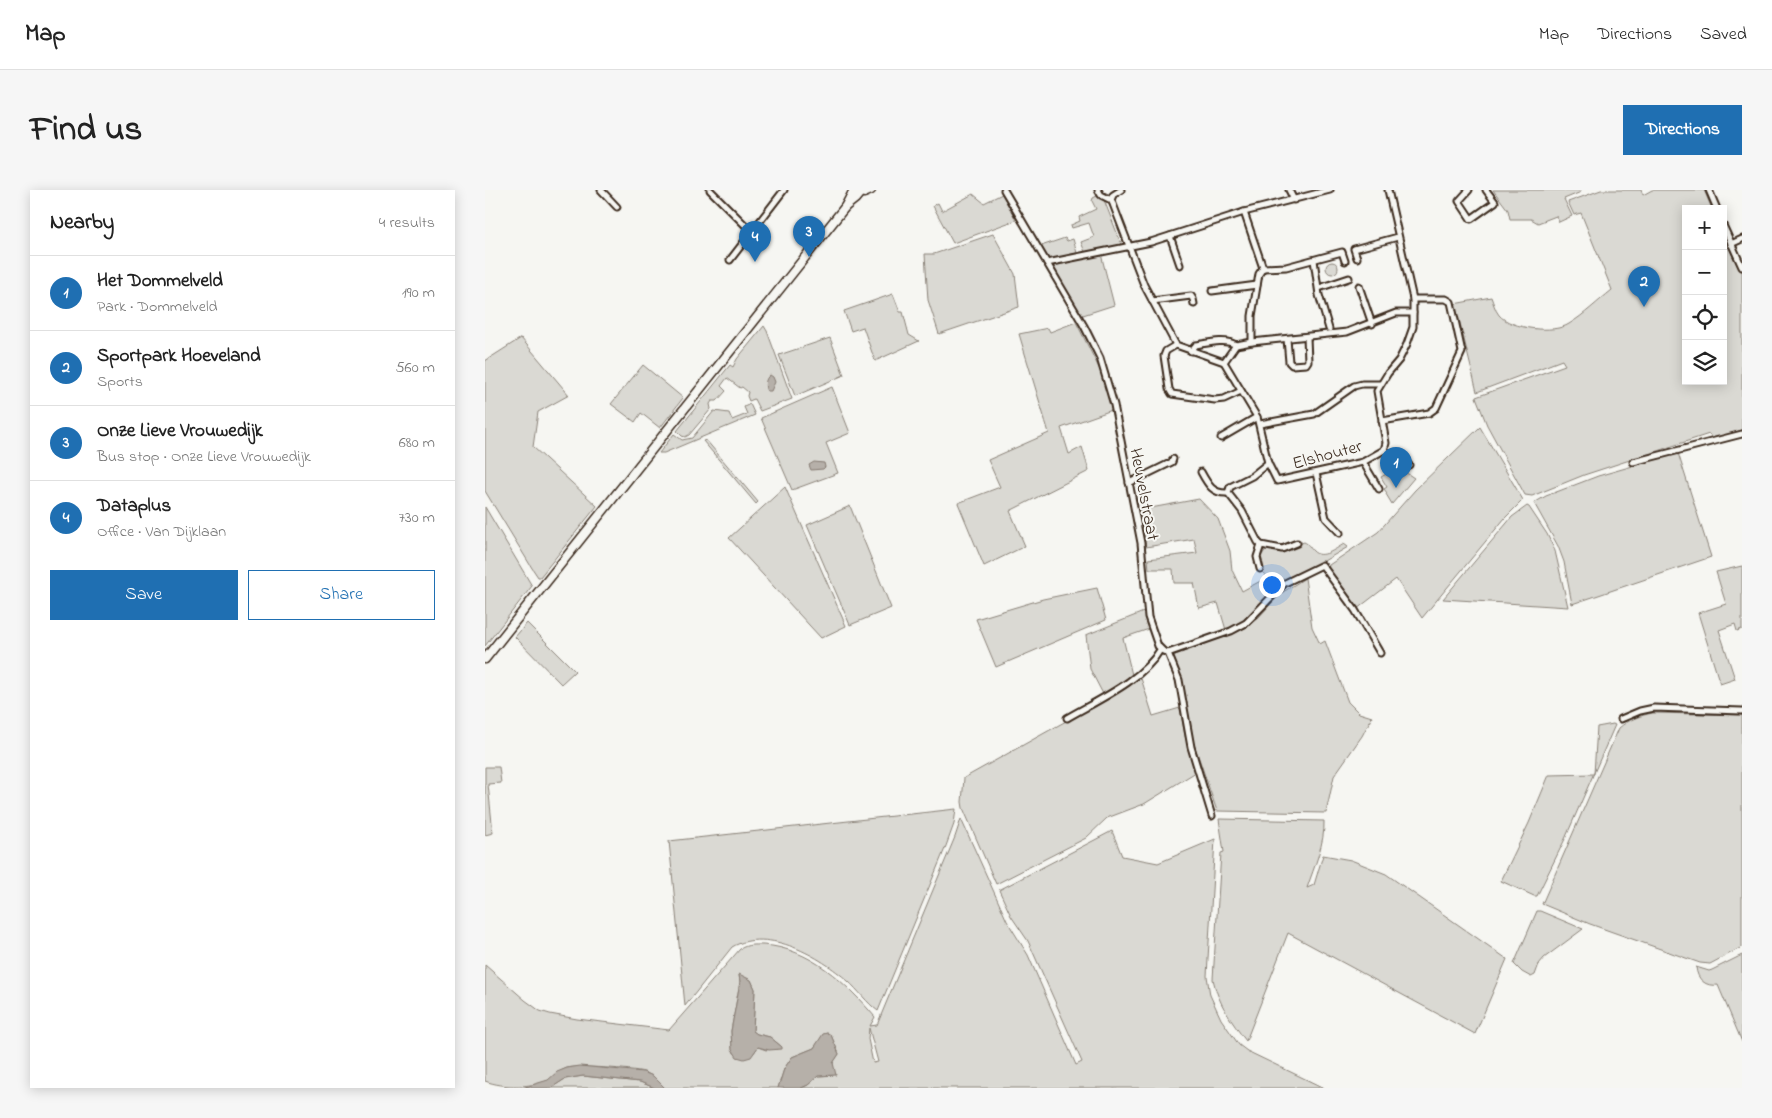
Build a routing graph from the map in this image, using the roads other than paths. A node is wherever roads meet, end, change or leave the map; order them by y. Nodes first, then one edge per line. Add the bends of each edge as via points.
1 (601, 190) edge
2 (710, 190) edge
3 (785, 190) edge
4 (871, 190) edge
5 (1004, 190) edge
6 (1098, 190) edge
7 (1121, 190) edge
8 (1289, 190) edge
9 (1330, 190) edge
10 (1388, 190) edge
11 (1469, 190) edge
12 (1486, 190) edge
13 (1709, 190) edge
14 (856, 191) edge
15 (1111, 200) junction
16 (1294, 200) junction
17 (1715, 205) edge
18 (617, 207) dead end
19 (1245, 212) junction
20 (752, 232) junction
21 (1727, 234) edge
22 (1170, 236) junction
23 (1398, 237) junction
24 (1742, 239) edge
25 (1731, 244) junction
26 (1128, 246) junction
27 (1357, 258) dead end
28 (730, 260) dead end
29 (1314, 260) junction
30 (1345, 261) dead end
31 (1047, 263) junction
32 (1180, 265) dead end
33 (1742, 267) edge
34 (1263, 268) junction
35 (1349, 278) dead end
36 (1257, 285) junction
37 (1359, 286) dead end
38 (1319, 288) junction
39 (1211, 291) dead end
40 (1413, 300) junction
41 (1152, 301) junction
42 (1194, 304) dead end
43 (1413, 313) junction
44 (1372, 324) junction
45 (1329, 329) dead end
46 (1307, 337) junction
47 (1287, 339) junction
48 (1252, 342) junction
49 (1176, 345) junction
50 (1236, 345) junction
51 (1191, 351) junction
52 (1224, 362) junction
53 (1380, 384) junction
54 (1241, 391) junction
55 (1257, 417) junction
56 (1382, 421) junction
57 (1259, 424) junction
58 (1742, 434) edge
59 (1221, 438) dead end
60 (1385, 450) junction
61 (1173, 459) dead end
62 (1363, 462) junction
63 (1633, 462) dead end
64 (1268, 463) junction
65 (1409, 465) dead end
66 (1201, 472) dead end
67 (1316, 473) junction
68 (1129, 483) junction
69 (1379, 489) dead end
70 (1228, 493) junction
71 (1340, 533) dead end
72 (1297, 543) dead end
73 (1261, 545) junction
74 (1260, 569) dead end
75 (1160, 650) junction
76 (1169, 653) junction
77 (1380, 654) dead end
78 (485, 659) edge
79 (1742, 712) edge
80 (1067, 718) dead end
81 (1621, 719) dead end
82 (1212, 816) dead end

1 - 18 street
2 - 20 street
3 - 20 street
4 - 14 main road
5 - 31 street, Heuvelstraat
6 - 15 street
7 - 15 street
8 - 16 street
9 - 16 street
10 - 23 street
11 - 12 street via 1459,201 1471,219 1495,202
13 - 17 street
14 - 78 main road via 855,200 845,207 539,587
15 - 26 street
16 - 19 street
19 - 22 street
19 - 34 street
20 - 28 street
21 - 25 street
22 - 26 street
22 - 32 street
23 - 27 street via 1354,248
23 - 40 street
24 - 25 street
25 - 33 street
26 - 31 street
26 - 41 street
29 - 30 street via 1342,252
29 - 34 street via 1286,267
29 - 38 street
31 - 68 street, Heuvelstraat via 1100,358
34 - 36 street
35 - 38 street
36 - 39 street
36 - 48 street
37 - 44 street
38 - 45 street
40 - 43 street
40 - 56 street via 1446,299 1451,302 1462,352 1436,408 1429,413
41 - 42 street via 1191,296
41 - 49 street
43 - 44 street via 1396,313
43 - 53 street via 1413,327 1407,344
44 - 46 street via 1347,332
46 - 47 street
46 - 47 street via 1306,364 1289,362
47 - 48 street
48 - 50 street
49 - 51 street
49 - 54 street via 1164,356 1172,394 1215,400
50 - 51 street via 1230,341 1206,343 1196,345
50 - 52 street
51 - 52 street
52 - 54 street
53 - 56 street, Elshouter via 1377,391
53 - 57 street via 1354,386 1314,414
54 - 55 street
55 - 57 street
55 - 59 street
56 - 60 street, Elshouter
57 - 64 street
58 - 63 street
60 - 62 street, Elshouter
60 - 65 street
61 - 68 street
62 - 67 street, Elshouter
62 - 69 street
64 - 67 street, Elshouter via 1277,481
64 - 70 street via 1230,487
66 - 70 street via 1214,490
67 - 71 street via 1326,518
68 - 75 street, Heuvelstraat via 1141,543 1148,617
70 - 73 street
72 - 73 street via 1282,549
73 - 74 street via 1257,557
75 - 76 street
75 - 80 street via 1152,662 1133,678
76 - 77 street via 1246,623 1285,583 1322,565 1355,610
76 - 82 street via 1179,680 1191,746
79 - 81 street via 1654,708

